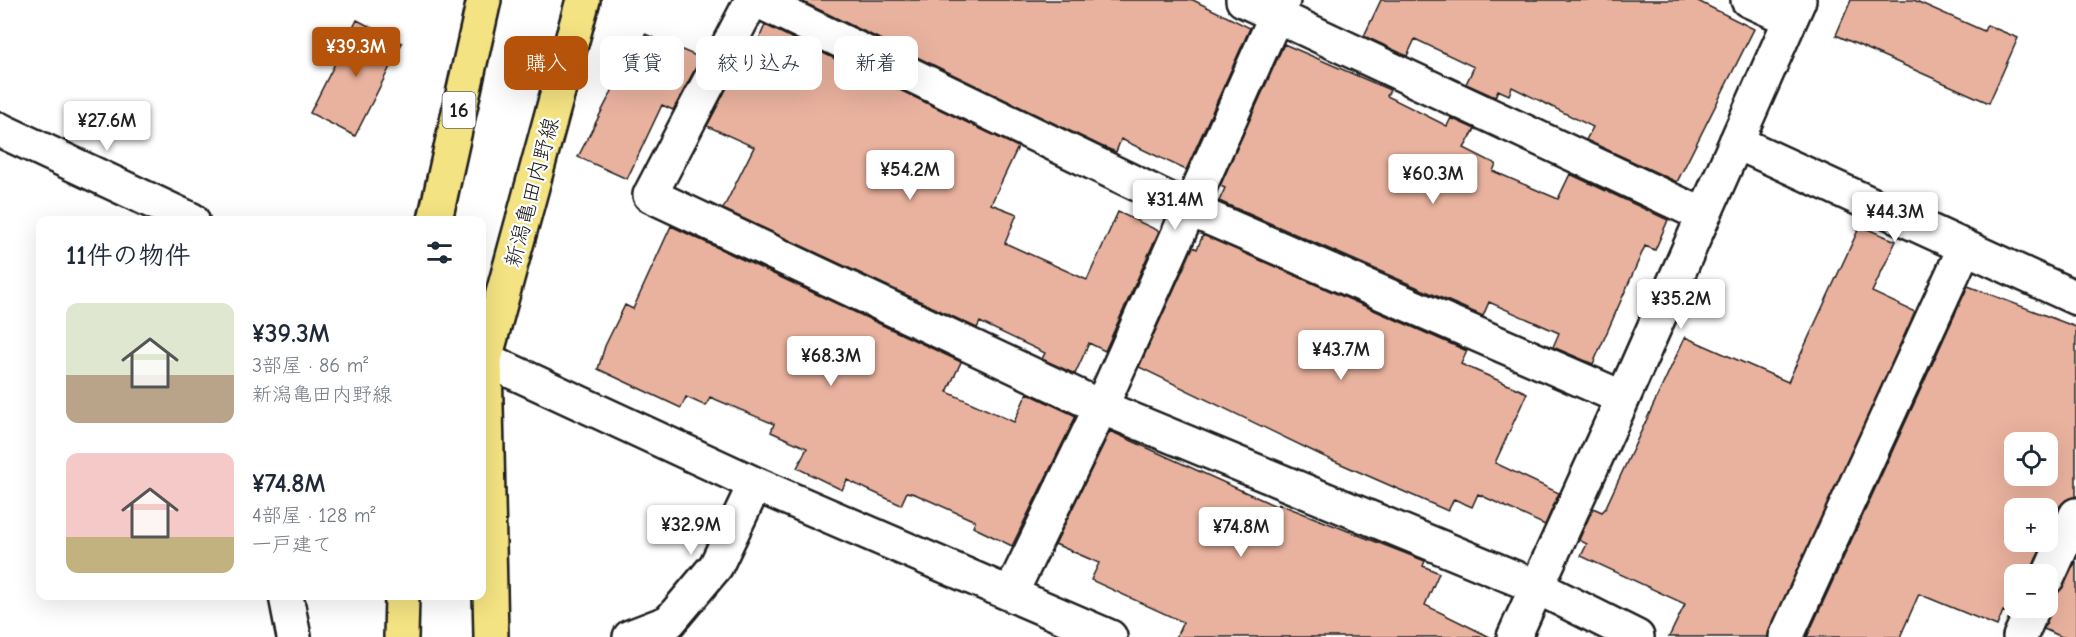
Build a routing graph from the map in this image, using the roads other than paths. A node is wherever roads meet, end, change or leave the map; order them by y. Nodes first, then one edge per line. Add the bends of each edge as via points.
1 (484, 0) edge
2 (583, 0) edge
3 (752, 0) edge
4 (756, 0) edge
5 (1244, 0) edge
6 (1748, 0) edge
7 (1280, 7) edge
8 (1795, 9) edge
9 (0, 130) edge
10 (1736, 142) junction
11 (1189, 209) junction
12 (1703, 215) junction
13 (183, 216) edge
14 (436, 216) edge
15 (1965, 247) junction
16 (2076, 298) edge
17 (486, 347) edge
18 (486, 359) edge
19 (1623, 398) junction
20 (1101, 407) junction
21 (486, 478) edge
22 (755, 484) junction
23 (2076, 514) edge
24 (2054, 564) edge
25 (1537, 588) junction
26 (1011, 593) junction
27 (287, 600) edge
28 (402, 600) edge
29 (2029, 618) edge
30 (294, 637) edge
31 (400, 637) edge
32 (490, 637) edge
33 (630, 637) edge
34 (1110, 637) edge
35 (1514, 637) edge
36 (1637, 637) edge
37 (1786, 637) edge
38 (2020, 637) edge

1 - 14 main road, 16
2 - 17 main road, 新潟亀田内野線
3 - 20 street via 650,195
4 - 11 street
5 - 7 street
6 - 8 street
7 - 11 street
7 - 12 street
8 - 10 street
9 - 13 street
10 - 12 street
10 - 15 street
11 - 19 street
11 - 20 street
12 - 19 street
15 - 16 street
15 - 37 street
18 - 22 street
19 - 25 street
20 - 25 street
20 - 26 street
21 - 32 main road, 新潟亀田内野線
22 - 26 street
22 - 33 street via 716,566 669,622
23 - 24 street
25 - 35 street
25 - 36 street
26 - 34 street
27 - 30 street
28 - 31 main road
29 - 38 street

